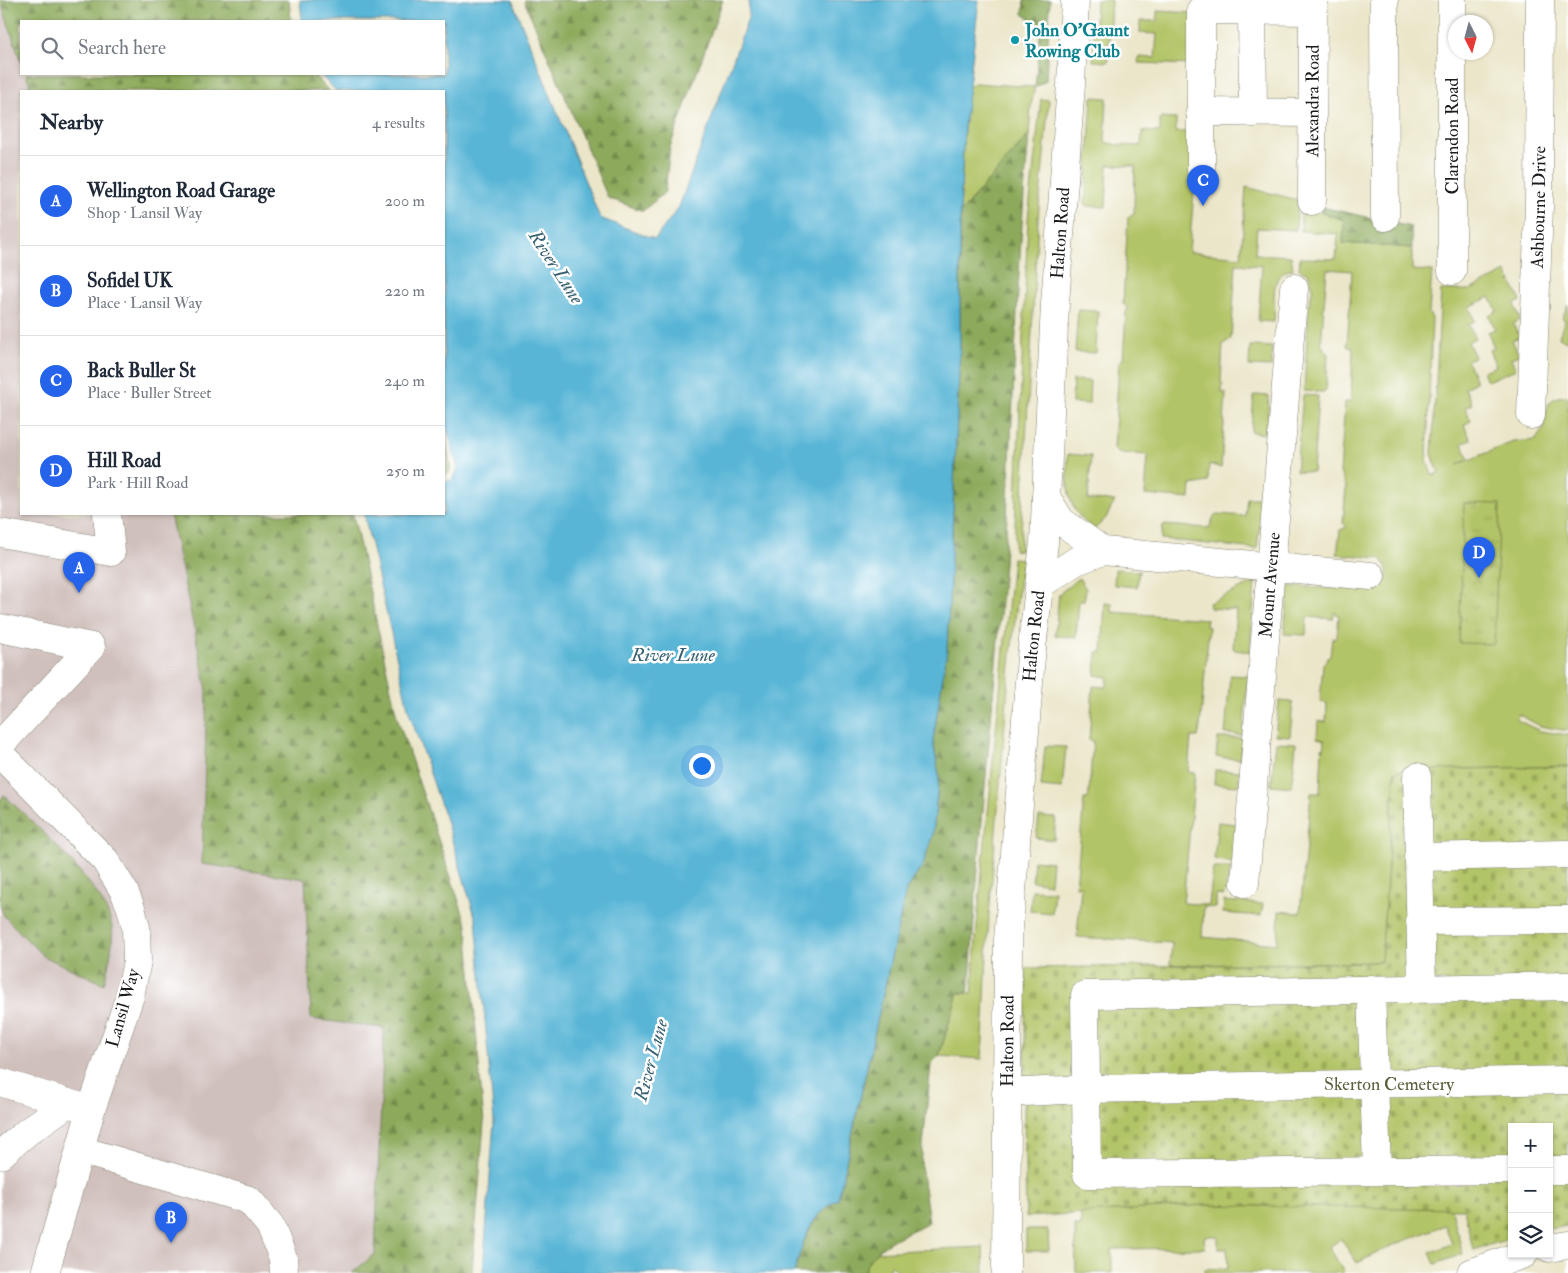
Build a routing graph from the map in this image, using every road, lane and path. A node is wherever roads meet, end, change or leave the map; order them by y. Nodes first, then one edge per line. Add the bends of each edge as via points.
1 (1075, 0) edge
2 (1384, 0) edge
3 (1452, 0) edge
4 (1540, 0) edge
5 (1201, 5) edge
6 (1313, 6) edge
7 (1252, 11) junction
8 (1200, 112) junction
9 (1253, 113) junction
10 (1312, 114) junction
11 (1200, 170) dead end
12 (1312, 201) dead end
13 (1385, 217) dead end
14 (1452, 271) dead end
15 (1294, 288) dead end
16 (1531, 415) dead end
17 (1046, 496) junction
18 (107, 515) edge
19 (0, 533) edge
20 (1103, 551) junction
21 (1273, 566) junction
22 (1371, 576) dead end
23 (1040, 584) junction
24 (0, 628) edge
25 (0, 745) edge
26 (0, 754) edge
27 (1417, 777) dead end
28 (1568, 854) edge
29 (1418, 857) junction
30 (1245, 883) dead end
31 (1568, 920) edge
32 (1420, 921) junction
33 (1568, 986) edge
34 (1422, 988) junction
35 (1371, 989) junction
36 (1568, 1080) edge
37 (0, 1082) edge
38 (1374, 1083) junction
39 (1085, 1089) junction
40 (1006, 1093) junction
41 (79, 1107) junction
42 (80, 1150) junction
43 (0, 1155) edge
44 (1377, 1170) junction
45 (1508, 1170) edge
46 (1553, 1170) edge
47 (1568, 1170) edge
48 (1568, 1245) edge
49 (1553, 1247) edge
50 (1513, 1258) edge
51 (45, 1273) edge
52 (284, 1273) edge
53 (1006, 1273) edge
54 (1471, 1273) edge

1 - 17 street, Halton Road
2 - 13 street
3 - 14 street, Clarendon Road
4 - 16 street, Ashbourne Drive via 1539,207
5 - 7 street
5 - 8 street
6 - 7 street
6 - 10 street, Alexandra Road
7 - 9 street
8 - 9 street
8 - 11 street
9 - 10 street
10 - 12 street, Alexandra Road
15 - 21 street, Mount Avenue
17 - 20 street via 1061,521
17 - 23 street, Halton Road
18 - 19 street via 111,552
20 - 21 street
20 - 23 street via 1067,565
21 - 22 street
21 - 30 street, Mount Avenue
23 - 40 street, Halton Road via 1009,923
24 - 25 street via 91,647
26 - 41 street, Lansil Way via 105,860 131,908 136,928 137,961 130,996
27 - 29 street
28 - 29 street
29 - 32 street
31 - 32 street
32 - 34 street
33 - 34 street
34 - 35 street
35 - 38 street
35 - 39 street via 1085,995
36 - 38 street
37 - 41 street
38 - 39 street
38 - 44 street
39 - 40 street
39 - 44 street via 1087,1174
40 - 53 street, Halton Road
41 - 42 street, Lansil Way
41 - 43 street via 27,1132
42 - 51 street, Lansil Way
42 - 52 street via 249,1200 270,1225 283,1258
44 - 45 street
46 - 47 street
48 - 49 street
50 - 54 street

